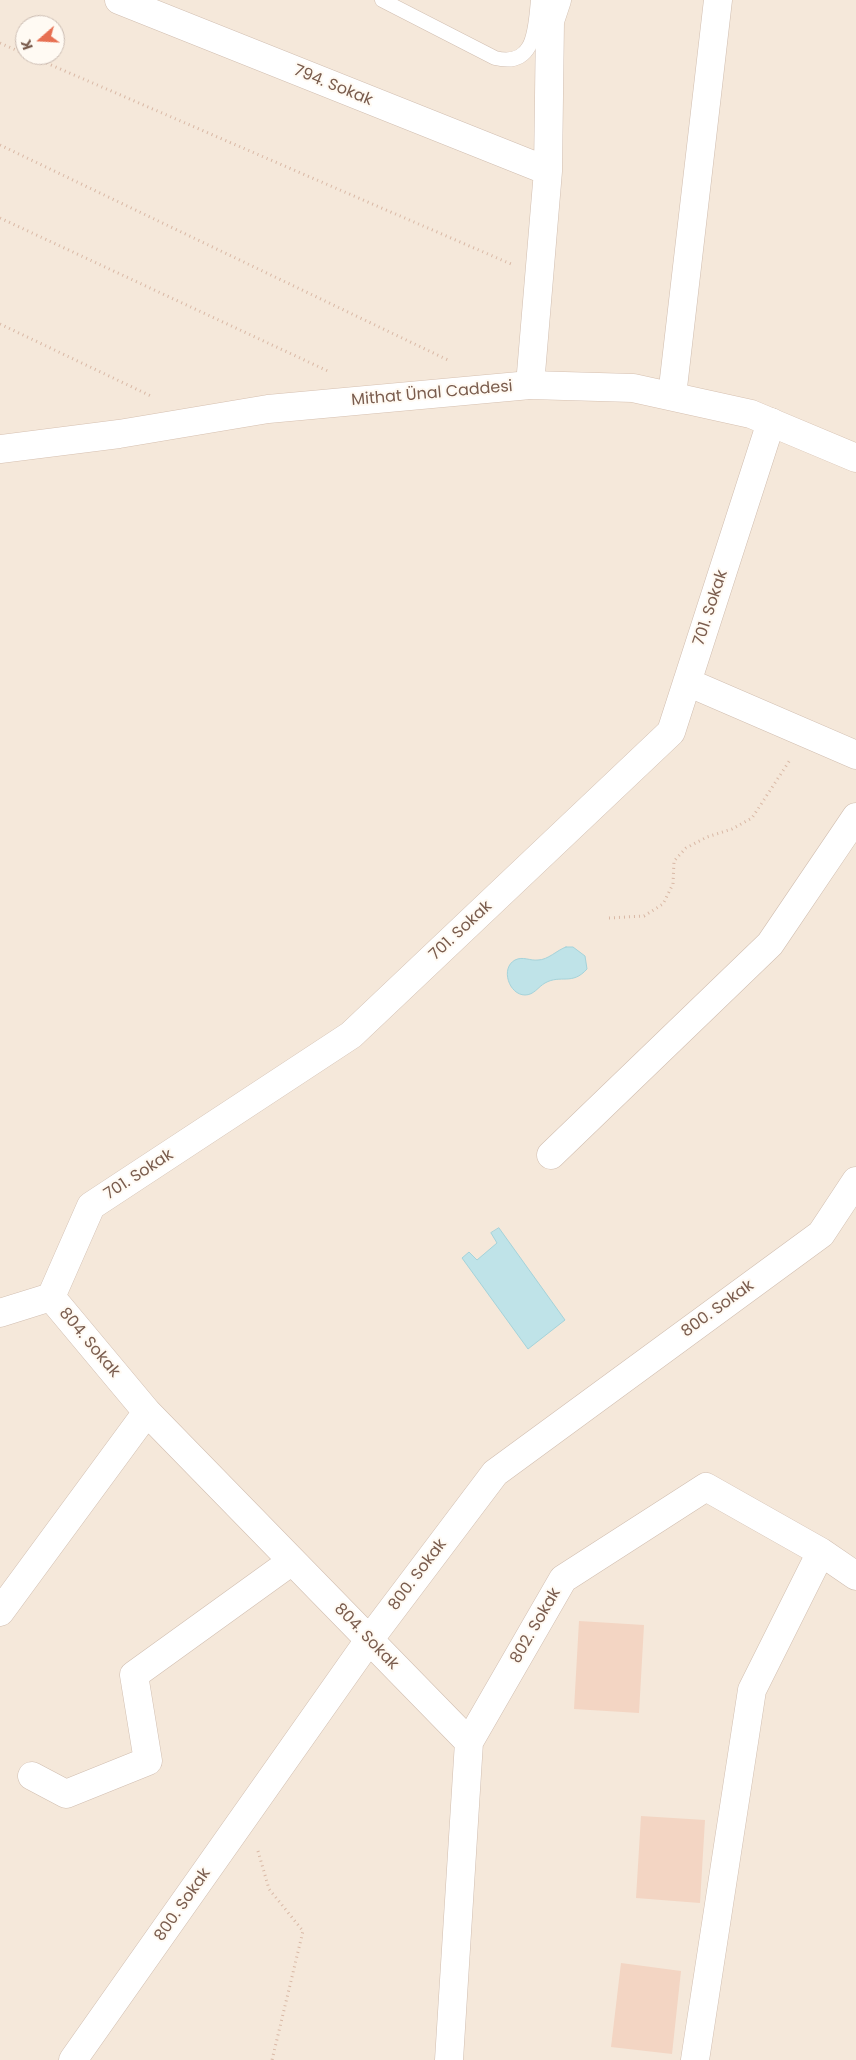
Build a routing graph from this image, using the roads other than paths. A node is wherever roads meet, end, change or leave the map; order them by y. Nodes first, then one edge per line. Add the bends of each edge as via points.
1 (119, 0) edge
2 (382, 0) edge
3 (538, 0) edge
4 (557, 0) edge
5 (718, 0) edge
6 (548, 171) junction
7 (530, 385) junction
8 (672, 396) junction
9 (771, 422) junction
10 (0, 449) edge
11 (853, 451) edge
12 (687, 682) junction
13 (856, 755) edge
14 (856, 817) edge
15 (551, 1155) dead end
16 (856, 1181) edge
17 (51, 1297) junction
18 (0, 1312) edge
19 (147, 1412) junction
20 (822, 1552) junction
21 (292, 1562) junction
22 (856, 1576) edge
23 (0, 1612) edge
24 (369, 1640) junction
25 (469, 1742) junction
26 (32, 1776) dead end
27 (72, 2060) edge
28 (449, 2060) edge
29 (695, 2060) edge

1 - 6 street, 794. Sokak
2 - 3 lane via 503,59 517,57 532,42
4 - 6 street via 550,22
5 - 8 street
6 - 7 street
7 - 8 street, Mithat Ünal Caddesi via 633,388
7 - 10 street, Mithat Ünal Caddesi via 268,410
8 - 9 street, Mithat Ünal Caddesi via 751,414
9 - 11 street, Mithat Ünal Caddesi
9 - 12 street, 701. Sokak
12 - 13 street
12 - 17 street, 701. Sokak via 671,732 351,1035 91,1206
14 - 15 street via 770,944
16 - 24 street, 800. Sokak via 821,1234 494,1473
17 - 18 street
17 - 19 street, 804. Sokak
19 - 21 street, 804. Sokak
19 - 23 street
20 - 22 street
20 - 25 street, 802. Sokak via 706,1487 563,1579
20 - 29 street via 752,1690
21 - 24 street, 804. Sokak
21 - 26 street via 134,1675 148,1760 66,1794
24 - 25 street, 804. Sokak
24 - 27 street, 800. Sokak
25 - 28 street

